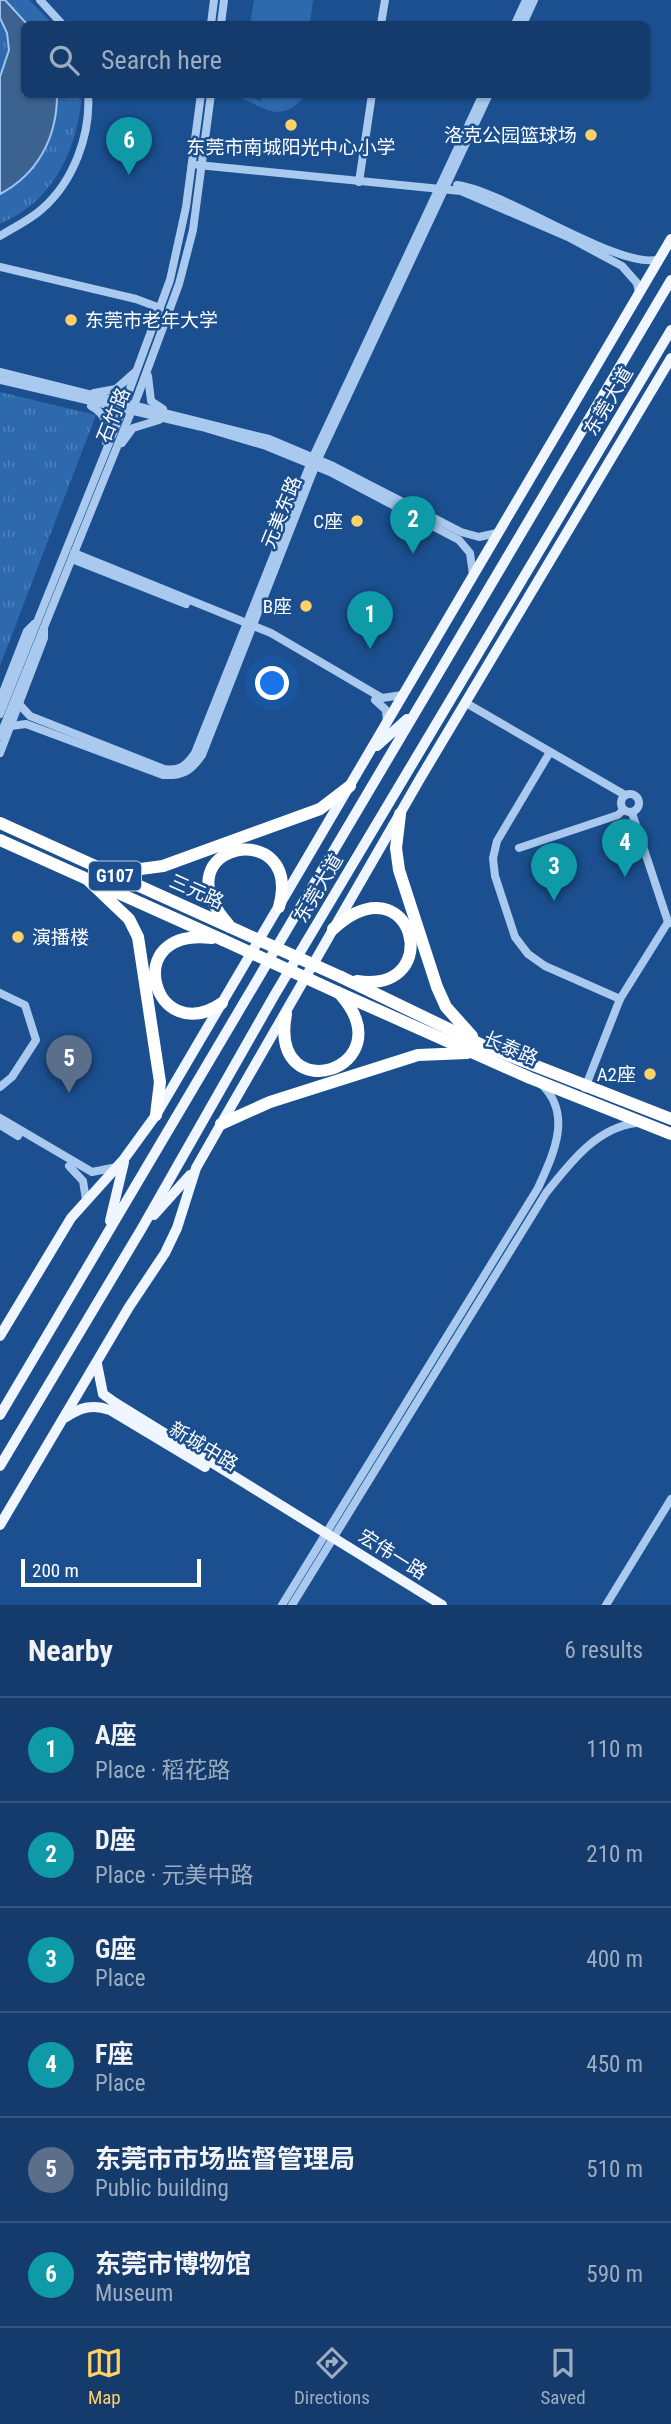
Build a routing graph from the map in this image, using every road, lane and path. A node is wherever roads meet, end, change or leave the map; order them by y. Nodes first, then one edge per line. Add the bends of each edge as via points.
1 (40, 0) edge
2 (214, 0) edge
3 (224, 0) edge
4 (385, 0) edge
5 (526, 0) edge
6 (534, 0) edge
7 (59, 21) edge
8 (211, 21) edge
9 (221, 21) edge
10 (382, 21) edge
11 (516, 21) edge
12 (524, 21) edge
13 (88, 98) edge
14 (200, 98) edge
15 (210, 98) edge
16 (371, 98) edge
17 (480, 98) edge
18 (487, 98) edge
19 (192, 164) junction
20 (202, 165) junction
21 (359, 182) junction
22 (442, 186) junction
23 (0, 236) edge
24 (671, 239) edge
25 (659, 259) junction
26 (0, 267) edge
27 (671, 279) edge
28 (639, 293) junction
29 (160, 308) junction
30 (671, 330) edge
31 (611, 342) junction
32 (671, 358) edge
33 (138, 368) junction
34 (148, 370) junction
35 (0, 372) edge
36 (0, 380) edge
37 (610, 381) junction
38 (80, 396) junction
39 (128, 408) junction
40 (171, 416) junction
41 (109, 453) junction
42 (314, 461) junction
43 (499, 533) junction
44 (73, 556) junction
45 (472, 576) junction
46 (40, 624) junction
47 (249, 626) junction
48 (404, 694) junction
49 (0, 700) edge
50 (466, 703) junction
51 (19, 704) junction
52 (416, 710) junction
53 (0, 714) edge
54 (437, 721) junction
55 (387, 723) junction
56 (11, 726) junction
57 (0, 736) edge
58 (550, 752) junction
59 (0, 753) edge
60 (368, 755) junction
61 (421, 777) junction
62 (350, 786) junction
63 (625, 795) junction
64 (627, 811) junction
65 (400, 814) junction
66 (3, 823) edge
67 (3, 842) edge
68 (519, 848) dead end
69 (96, 868) junction
70 (88, 879) junction
71 (279, 907) junction
72 (670, 922) edge
73 (230, 927) junction
74 (333, 929) junction
75 (223, 940) junction
76 (341, 977) junction
77 (337, 992) junction
78 (0, 993) edge
79 (620, 999) junction
80 (222, 1003) junction
81 (286, 1014) junction
82 (478, 1049) junction
83 (538, 1081) junction
84 (0, 1087) edge
85 (585, 1087) junction
86 (156, 1115) junction
87 (0, 1118) edge
88 (671, 1119) edge
89 (636, 1123) junction
90 (220, 1124) junction
91 (0, 1125) edge
92 (671, 1135) edge
93 (121, 1163) junction
94 (196, 1168) junction
95 (86, 1200) junction
96 (142, 1228) junction
97 (108, 1231) junction
98 (4, 1324) edge
99 (0, 1336) edge
100 (97, 1362) junction
101 (0, 1415) edge
102 (64, 1419) junction
103 (0, 1466) edge
104 (671, 1499) edge
105 (0, 1525) edge
106 (328, 1539) junction
107 (282, 1605) edge
108 (292, 1605) edge
109 (429, 1605) edge
110 (442, 1605) edge
111 (606, 1605) edge

1 - 7 street
2 - 8 street
3 - 9 street
4 - 10 street
5 - 11 street
6 - 12 street
13 - 23 street via 86,131 63,185 43,208
14 - 19 street, 石竹路
15 - 20 street, 石竹路
16 - 21 street
17 - 22 street, 元美东路
18 - 22 street, 元美东路
19 - 20 street
19 - 29 street, 石竹路 via 178,253
20 - 21 street
20 - 34 street, 石竹路 via 187,255
21 - 22 street
22 - 25 street via 463,186 620,256
22 - 28 street via 568,237 622,266 637,283
22 - 42 street, 元美东路
24 - 25 main road
25 - 28 main road
26 - 29 street
27 - 37 main road, 东莞大道
28 - 31 main road
29 - 33 street, 石竹路
30 - 54 main road, 东莞大道
31 - 37 main road
31 - 43 main road
32 - 50 main road
33 - 38 street via 116,389
33 - 39 street, 石竹路
34 - 39 street, 石竹路
34 - 40 street via 151,401
35 - 38 street
36 - 38 street
37 - 52 main road, 东莞大道
38 - 39 street
38 - 41 street via 106,420
39 - 40 street
39 - 41 street, 石竹路
40 - 41 street via 133,428
40 - 42 street via 235,428
41 - 44 street, 石竹路
41 - 46 street, 石竹路
42 - 43 street via 461,532 479,537
42 - 45 street via 459,540 473,562
42 - 47 street, 元美东路
43 - 45 main road
44 - 46 street, 石竹路
44 - 47 street
45 - 48 main road
46 - 49 street via 27,631
46 - 51 street via 44,638
46 - 53 street, 石竹路
46 - 57 street, 石竹路
47 - 48 street via 373,694 392,699
47 - 51 street, 元美东路 via 195,753 181,769 164,769 30,716
47 - 55 street via 381,703
47 - 56 street, 元美东路 via 202,755 185,774 163,775 26,724
48 - 55 main road
50 - 58 street
50 - 61 main road
51 - 56 street
52 - 60 main road
52 - 97 main road, 东莞大道
54 - 61 main road
54 - 96 main road, 东莞大道
55 - 60 main road
56 - 59 street
58 - 63 street
58 - 79 street via 497,841 495,876 515,937 528,954 545,967
60 - 62 main road
61 - 65 main road
62 - 69 highway via 320,809 163,866
62 - 71 main road
63 - 64 street via 620,802
63 - 64 street via 634,795 639,802
64 - 68 street
64 - 72 street
65 - 74 main road
65 - 82 highway via 399,870 437,987
66 - 69 highway, 三元路 / G107
67 - 70 highway, 三元路 / G107
69 - 73 highway, 三元路 / G107
70 - 75 highway, 三元路 / G107
70 - 86 highway via 130,919 138,937 160,1082
71 - 73 highway via 283,884 273,860 254,849 231,851 215,862 208,882 212,905
71 - 80 main road
72 - 79 street
73 - 76 highway, 三元路 / G107, bridge
74 - 76 highway via 350,913 383,906 403,921 411,940 409,960 388,980 373,983
74 - 81 main road
75 - 77 highway, 三元路 / G107, bridge
75 - 80 highway via 196,937 173,942 164,948 155,968 161,998 177,1011 200,1013
76 - 82 highway, 长泰路 / G107
77 - 81 highway via 354,1013 359,1034 353,1054 340,1066 321,1072 295,1063 284,1043
77 - 82 highway, 长泰路 / G107
78 - 84 street via 24,1005 36,1040
79 - 85 street
80 - 86 main road
81 - 90 main road
82 - 83 highway, 长泰路 / G107
82 - 85 highway, 长泰路 / G107
82 - 90 highway via 418,1055 270,1102
83 - 89 highway, 长泰路 / G107
83 - 106 street via 553,1099 559,1126 538,1188
85 - 88 highway, 长泰路 / G107
86 - 93 main road
87 - 93 street via 92,1172
89 - 92 highway, 长泰路 / G107
89 - 106 street via 610,1129 546,1193
90 - 94 main road
91 - 95 street via 74,1169 83,1181
93 - 95 main road
93 - 97 main road
94 - 96 main road
94 - 100 main road via 165,1253
95 - 98 main road
96 - 103 main road, 东莞大道
97 - 101 main road, 东莞大道
98 - 99 main road
100 - 102 main road
100 - 106 main road, 新城中路 via 103,1394
102 - 105 main road
102 - 106 main road, 新城中路 via 97,1405 110,1410
104 - 111 street
106 - 107 street
106 - 108 street
106 - 109 main road, 宏伟一路
106 - 110 main road, 宏伟一路

